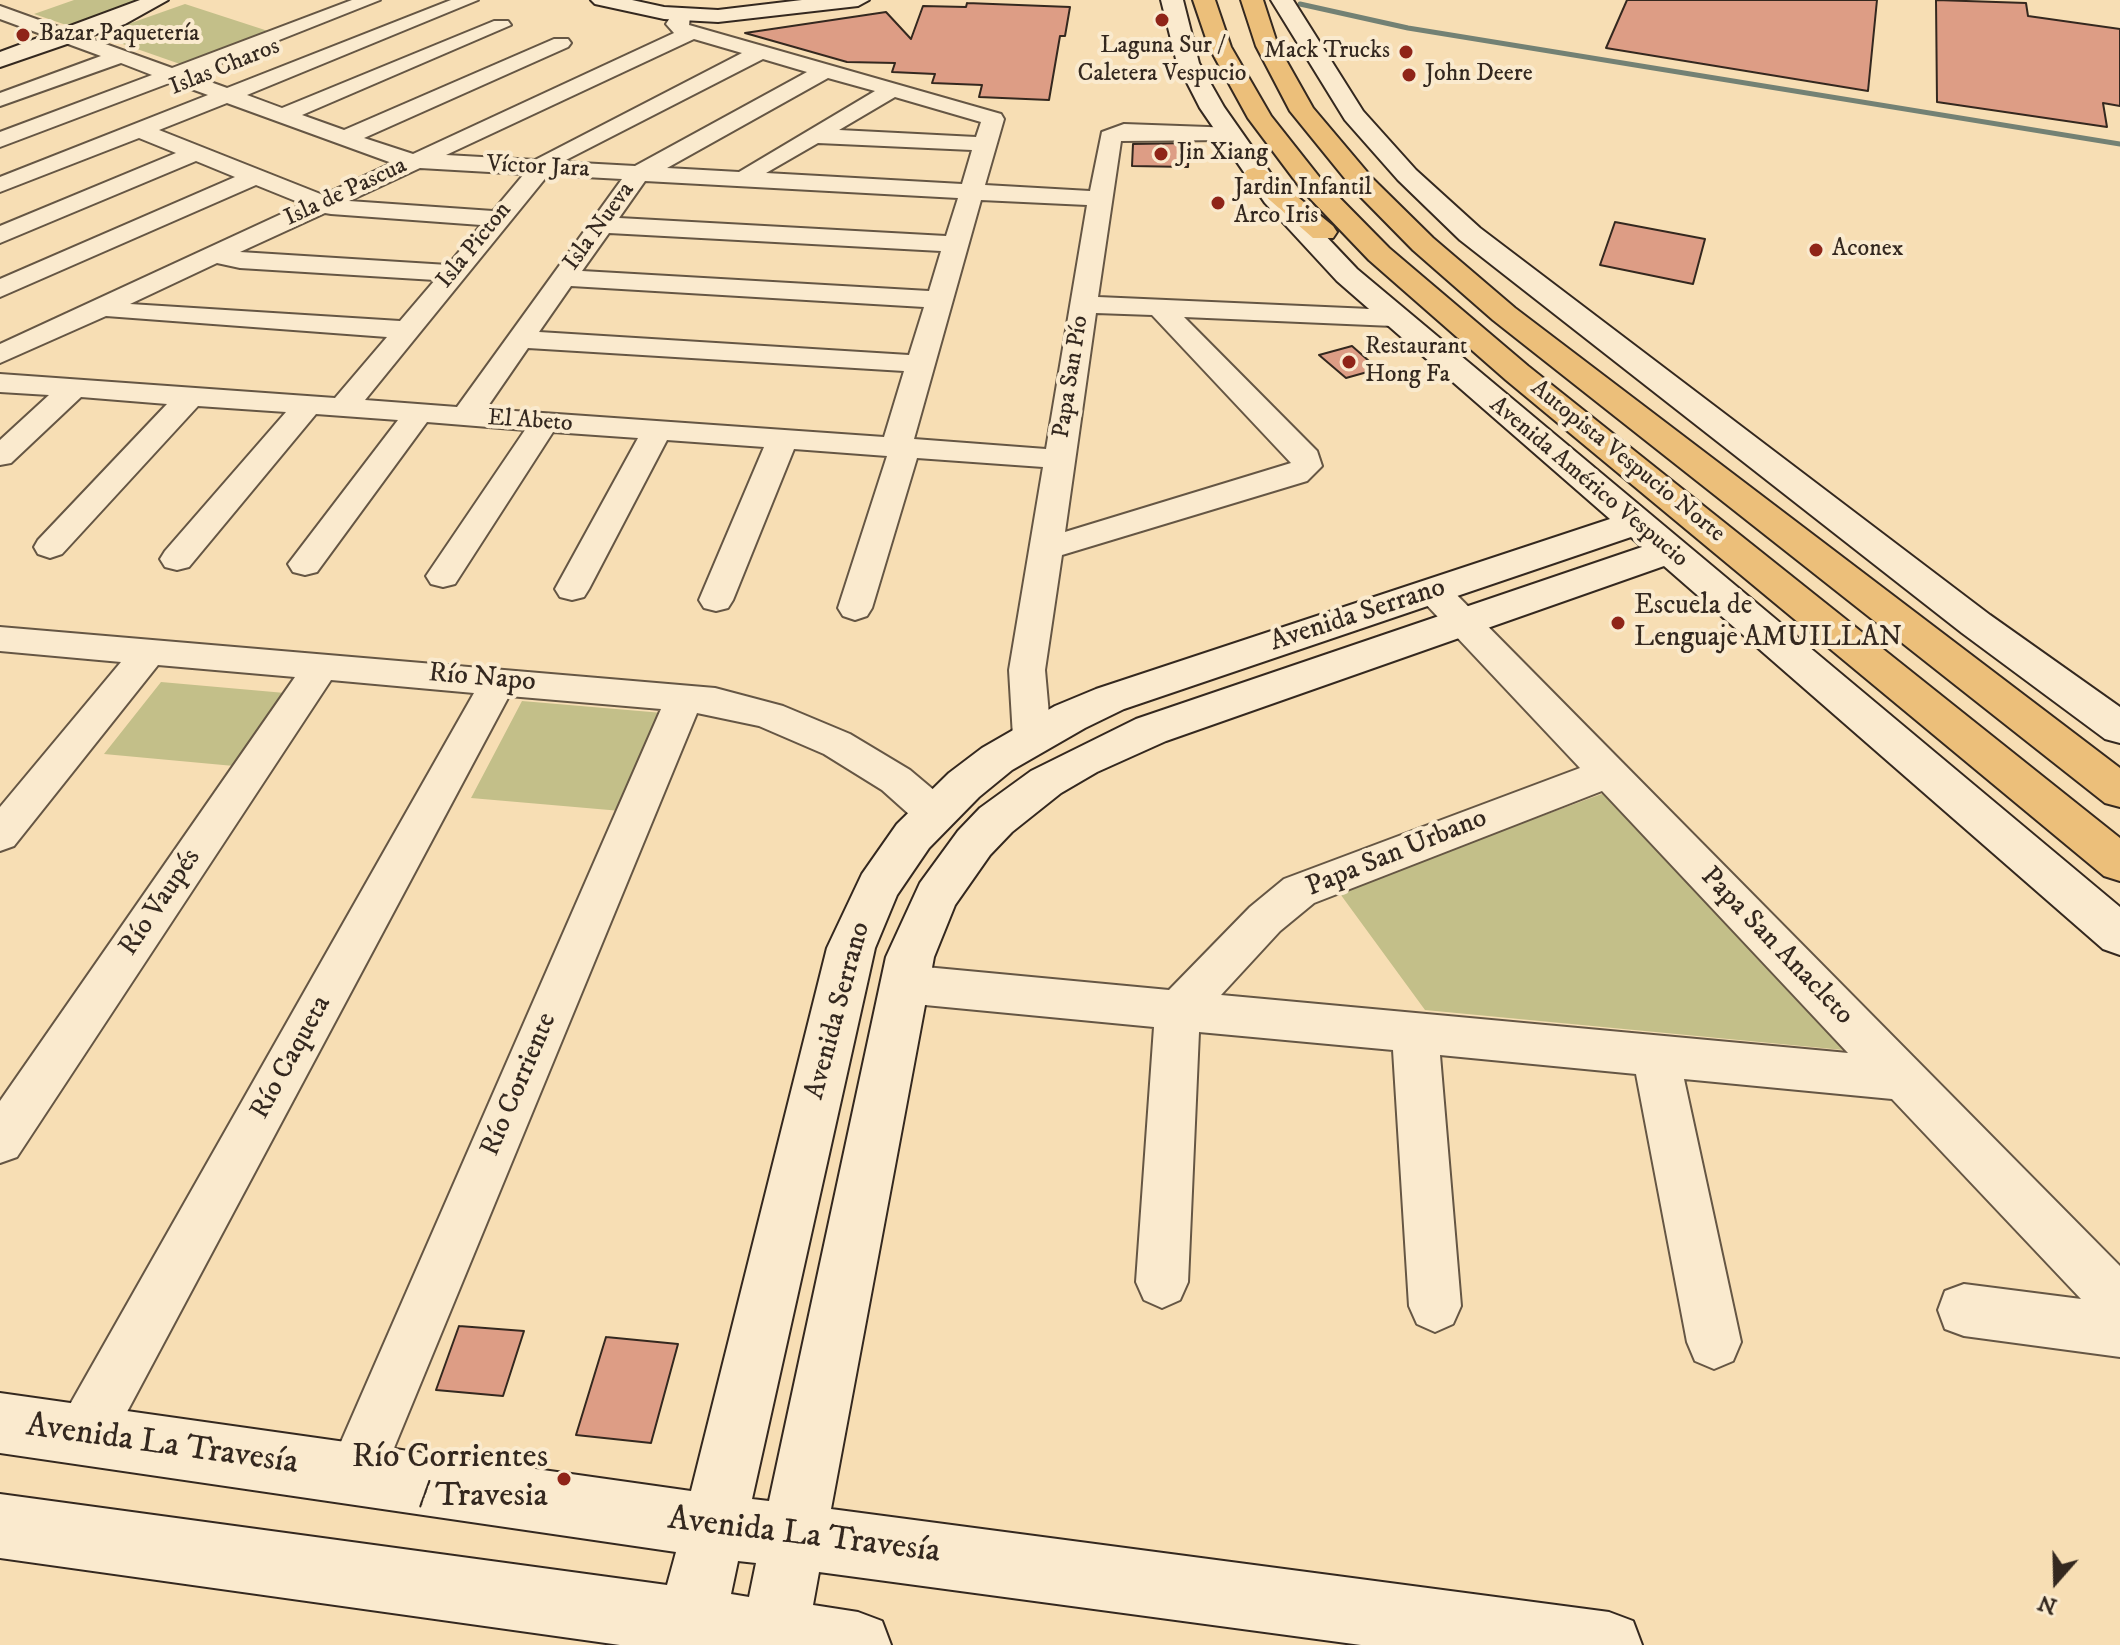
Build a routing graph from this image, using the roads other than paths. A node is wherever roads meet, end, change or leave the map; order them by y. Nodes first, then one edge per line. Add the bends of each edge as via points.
1 (157, 0) edge
2 (370, 0) edge
3 (468, 0) edge
4 (602, 0) edge
5 (654, 0) edge
6 (792, 0) edge
7 (858, 0) edge
8 (1252, 0) edge
9 (1282, 0) edge
10 (1175, 1) edge
11 (447, 8) junction
12 (0, 12) edge
13 (338, 12) junction
14 (687, 24) junction
15 (394, 29) junction
16 (516, 29) junction
17 (68, 37) junction
18 (561, 43) junction
19 (762, 51) junction
20 (121, 56) junction
21 (0, 60) edge
22 (626, 62) junction
23 (828, 69) junction
24 (172, 75) junction
25 (896, 88) junction
26 (228, 95) junction
27 (0, 100) edge
28 (283, 115) junction
29 (139, 130) junction
30 (1228, 133) junction
31 (814, 136) junction
32 (345, 138) junction
33 (0, 140) edge
34 (986, 144) junction
35 (196, 153) junction
36 (415, 161) junction
37 (538, 168) junction
38 (638, 174) junction
39 (1256, 175) junction
40 (255, 177) junction
41 (745, 179) junction
42 (0, 185) edge
43 (972, 192) junction
44 (1101, 199) junction
45 (323, 204) junction
46 (497, 219) junction
47 (601, 225) junction
48 (0, 235) edge
49 (957, 244) junction
50 (214, 255) junction
51 (453, 273) junction
52 (563, 278) junction
53 (0, 289) edge
54 (940, 300) junction
55 (1084, 304) junction
56 (102, 307) junction
57 (1160, 308) junction
58 (1393, 318) junction
59 (406, 330) junction
60 (520, 339) junction
61 (0, 355) edge
62 (921, 364) junction
63 (0, 383) edge
64 (72, 390) junction
65 (189, 398) junction
66 (1552, 402) junction
67 (307, 406) junction
68 (342, 409) junction
69 (418, 414) junction
70 (465, 417) junction
71 (544, 423) junction
72 (657, 431) junction
73 (782, 440) junction
74 (901, 448) junction
75 (0, 456) edge
76 (1060, 459) junction
77 (1652, 537) junction
78 (50, 547) dead end
79 (1045, 549) junction
80 (177, 559) dead end
81 (305, 564) dead end
82 (443, 576) dead end
83 (572, 589) dead end
84 (716, 600) dead end
85 (1447, 606) junction
86 (855, 608) dead end
87 (0, 639) edge
88 (150, 651) junction
89 (322, 666) junction
90 (499, 681) junction
91 (685, 696) junction
92 (2120, 728) edge
93 (1032, 737) junction
94 (1608, 773) junction
95 (2120, 791) edge
96 (934, 813) junction
97 (0, 835) edge
98 (2120, 863) edge
99 (2120, 935) edge
100 (904, 984) junction
101 (1178, 1010) junction
102 (1415, 1033) junction
103 (1656, 1056) junction
104 (1905, 1079) junction
105 (0, 1141) edge
106 (1162, 1282) dead end
107 (2120, 1303) edge
108 (1435, 1306) dead end
109 (1964, 1310) dead end
110 (2120, 1331) edge
111 (1714, 1342) dead end
112 (0, 1423) edge
113 (84, 1435) junction
114 (355, 1474) junction
115 (0, 1526) edge
116 (716, 1526) junction
117 (795, 1535) junction
118 (689, 1634) edge
119 (773, 1640) edge
120 (858, 1645) edge
121 (1609, 1645) edge

1 - 17 street
2 - 13 street
3 - 11 street, Islas Charos
4 - 14 street
5 - 6 street via 724,6
7 - 14 street
8 - 95 highway, Autopista Vespucio Norte via 1267,46 1302,111 1356,177 1423,244 1516,323
9 - 92 street via 1354,115 1470,234 1976,624
10 - 30 street, Avenida Américo Vespucio via 1188,63
10 - 66 highway, Autopista Vespucio Norte via 1220,47 1244,93 1311,184 1402,275
11 - 15 street, Islas Charos
11 - 16 street
12 - 17 street, Víctor Jara
13 - 15 street
13 - 24 street
14 - 19 street
14 - 22 street, Isla de Pascua
15 - 26 street, Islas Charos
16 - 18 street
16 - 28 street
17 - 20 street, Víctor Jara
17 - 21 street
18 - 22 street
18 - 32 street
19 - 23 street
19 - 37 street, Isla Picton via 558,153
20 - 24 street, Víctor Jara
20 - 27 street
22 - 36 street, Isla de Pascua
23 - 25 street
23 - 38 street, Isla Nueva
24 - 26 street, Víctor Jara
24 - 33 street
25 - 31 street
25 - 34 street via 992,117
26 - 28 street, Víctor Jara
26 - 29 street, Islas Charos
28 - 32 street, Víctor Jara
29 - 35 street
29 - 42 street, Islas Charos
30 - 39 street, Avenida Américo Vespucio
30 - 44 street, Papa San Pío via 1113,134
31 - 34 street
31 - 41 street
32 - 36 street, Víctor Jara
34 - 43 street
35 - 40 street
35 - 48 street
36 - 37 street, Víctor Jara
36 - 45 street, Isla de Pascua
37 - 38 street, Víctor Jara
37 - 46 street, Isla Picton
38 - 41 street, Víctor Jara
38 - 47 street, Isla Nueva
39 - 58 street, Avenida Américo Vespucio via 1319,248
39 - 66 highway via 1429,326
40 - 45 street
40 - 53 street
41 - 43 street, Víctor Jara
43 - 44 street, Víctor Jara
43 - 49 street
44 - 55 street, Papa San Pío
45 - 46 street
45 - 50 street, Isla de Pascua
46 - 51 street, Isla Picton
47 - 49 street
47 - 52 street, Isla Nueva
49 - 54 street
50 - 51 street
50 - 56 street, Isla de Pascua
51 - 59 street, Isla Picton
52 - 54 street
52 - 60 street, Isla Nueva
54 - 62 street
55 - 57 street
55 - 76 street, Papa San Pío
56 - 59 street
56 - 61 street, Isla de Pascua
57 - 58 street
57 - 79 street via 1306,458 1307,466 1296,474
58 - 77 street, Avenida Américo Vespucio
59 - 68 street, Isla Picton
60 - 62 street
60 - 70 street, Isla Nueva
62 - 74 street
63 - 64 street, El Abeto
64 - 65 street, El Abeto
64 - 75 street
65 - 67 street, El Abeto
65 - 78 street
66 - 98 highway, Autopista Vespucio Norte
67 - 68 street, El Abeto
67 - 80 street
68 - 69 street, El Abeto
69 - 70 street, El Abeto
69 - 81 street
70 - 71 street, El Abeto
71 - 72 street, El Abeto
71 - 82 street
72 - 73 street, El Abeto
72 - 83 street
73 - 74 street, El Abeto
73 - 84 street
74 - 76 street, El Abeto
74 - 86 street
76 - 79 street, Papa San Pío
77 - 85 street, Avenida Serrano
77 - 99 street, Avenida Américo Vespucio
79 - 93 street, Papa San Pío via 1027,670
85 - 93 street, Avenida Serrano via 1110,699
85 - 94 street, Papa San Anacleto
85 - 100 street, Avenida Serrano via 1151,730 1046,782 996,820 953,868 921,926
87 - 88 street, Río Napo
88 - 89 street, Río Napo
88 - 97 street
89 - 90 street, Río Napo
89 - 105 street, Río Vaupés
90 - 91 street, Río Napo
90 - 113 street, Río Caqueta
91 - 96 street, Río Napo via 805,728 896,780
91 - 114 street, Río Corriente
93 - 96 street, Avenida Serrano via 997,759
94 - 101 street, Papa San Urbano via 1299,891
94 - 104 street, Papa San Anacleto
96 - 116 street, Avenida Serrano via 878,887 851,948
100 - 101 street
100 - 117 street, Avenida Serrano
101 - 102 street
101 - 106 street
102 - 103 street
102 - 108 street
103 - 104 street
103 - 111 street
104 - 107 street, Papa San Anacleto
109 - 110 street
112 - 113 street, Avenida La Travesía
113 - 114 street, Avenida La Travesía
114 - 116 street, Avenida La Travesía
115 - 118 street
116 - 117 street, Avenida La Travesía
116 - 118 street, Avenida Serrano
117 - 119 street, Avenida Serrano
117 - 121 street, Avenida La Travesía
118 - 119 street
119 - 120 street

